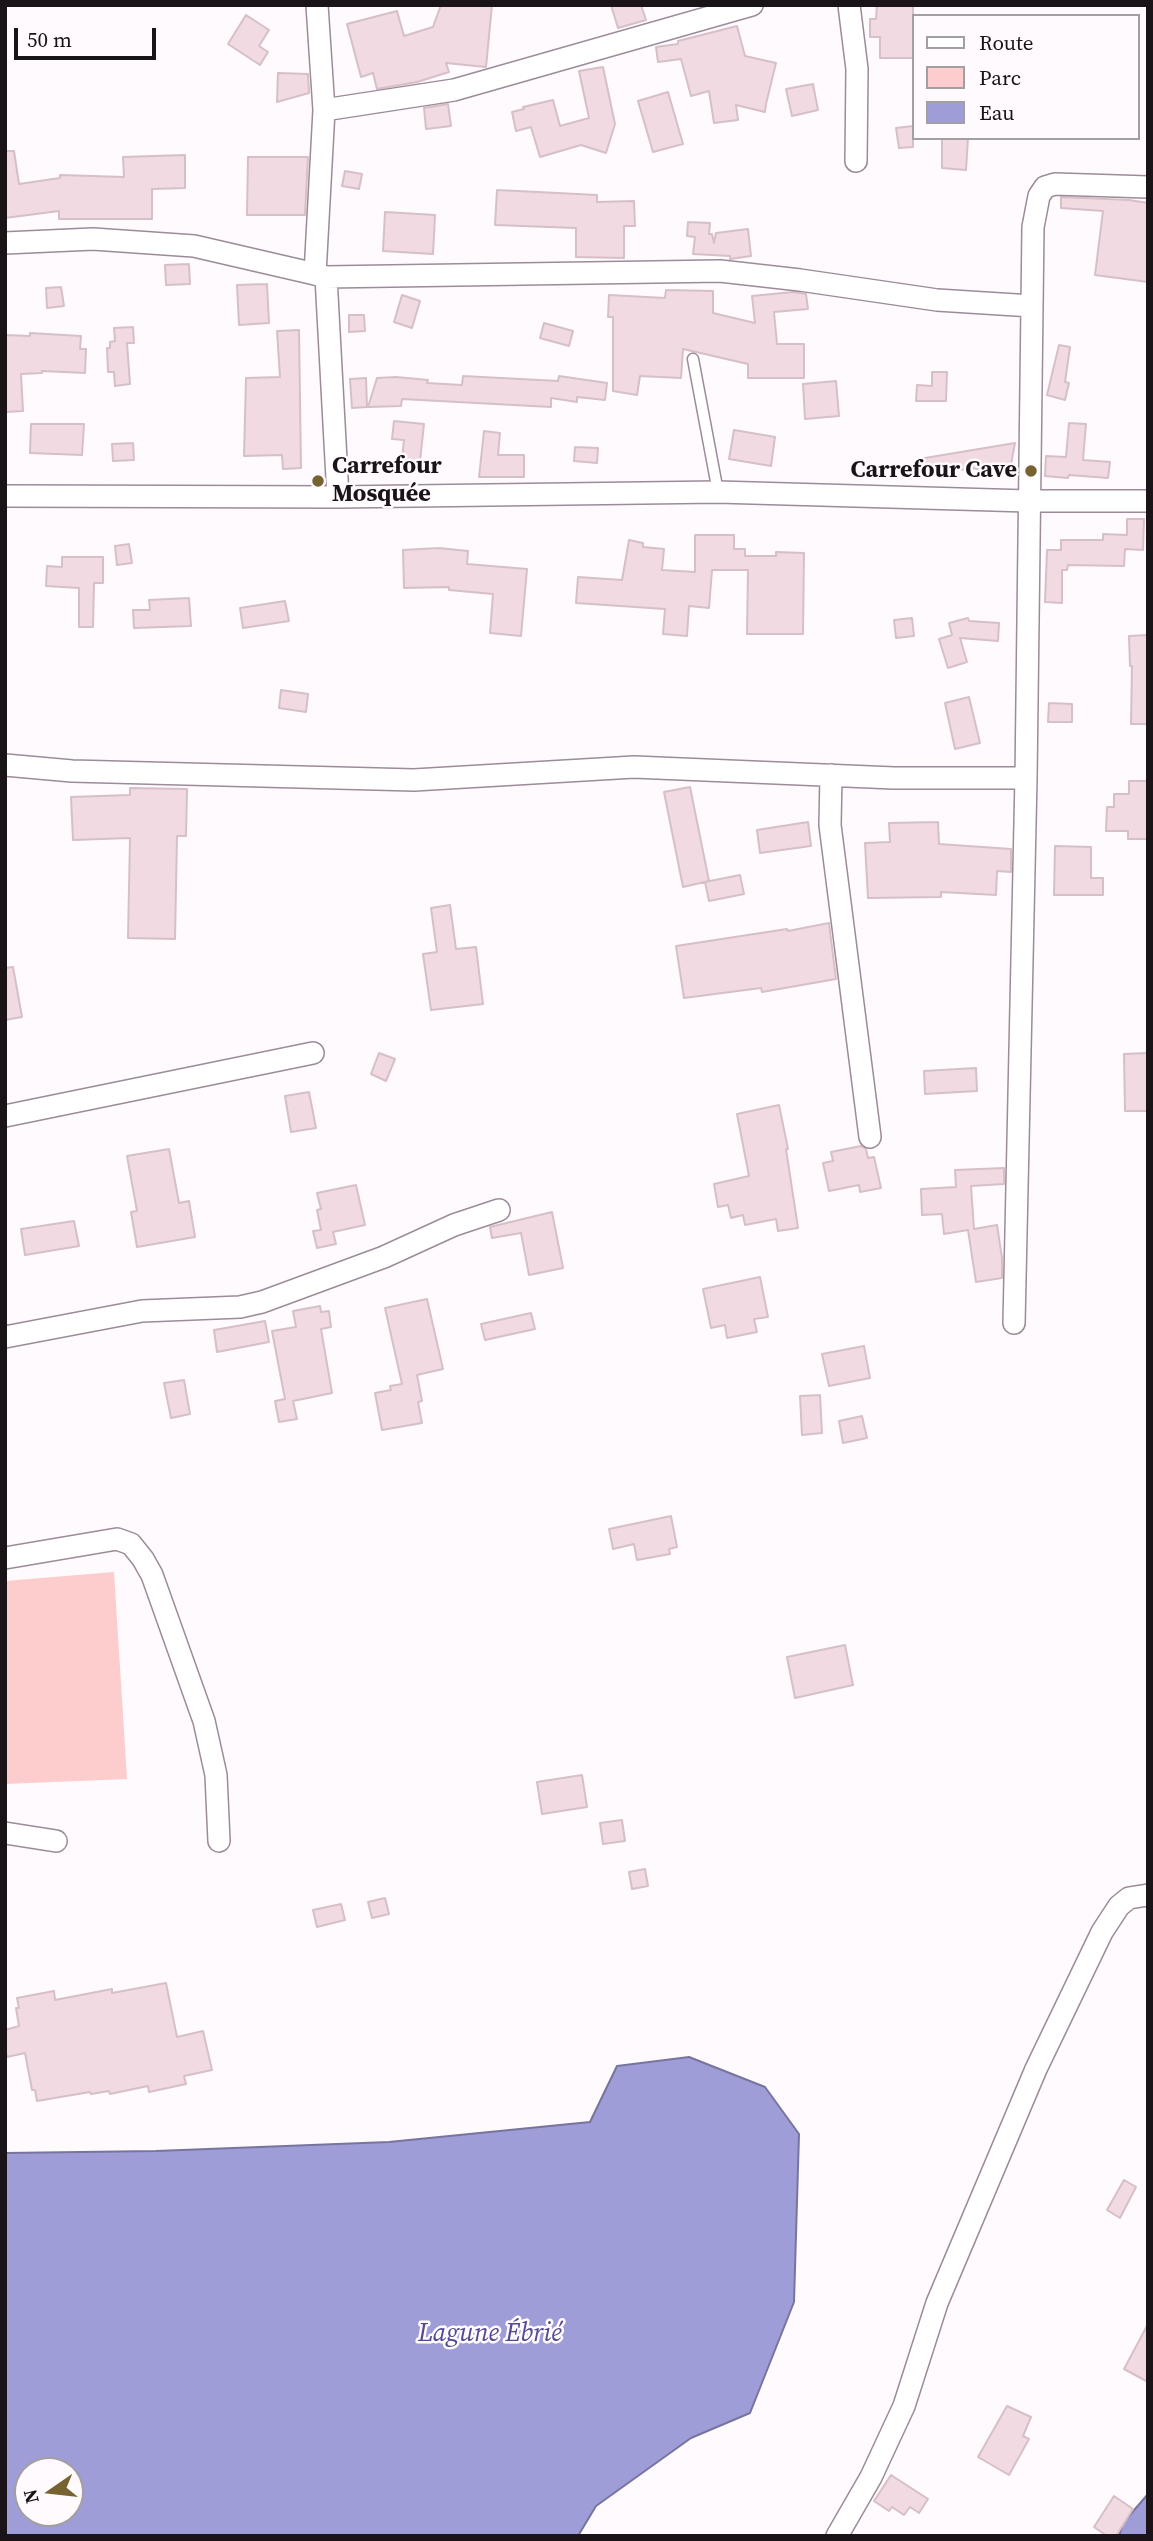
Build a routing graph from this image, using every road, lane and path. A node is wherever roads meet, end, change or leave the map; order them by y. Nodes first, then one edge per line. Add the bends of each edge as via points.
1 (317, 5) edge
2 (752, 5) edge
3 (849, 5) edge
4 (324, 110) junction
5 (856, 161) dead end
6 (1148, 187) edge
7 (5, 243) edge
8 (320, 275) junction
9 (1032, 306) junction
10 (693, 359) dead end
11 (718, 492) junction
12 (5, 496) edge
13 (338, 497) junction
14 (1028, 501) junction
15 (1148, 501) edge
16 (5, 765) edge
17 (831, 775) junction
18 (1026, 778) junction
19 (313, 1054) dead end
20 (5, 1116) edge
21 (870, 1137) dead end
22 (499, 1210) dead end
23 (1014, 1323) dead end
24 (5, 1337) edge
25 (5, 1558) edge
26 (5, 1833) edge
27 (56, 1841) dead end
28 (219, 1841) dead end
29 (1148, 1895) edge
30 (836, 2536) edge

1 - 4 street
2 - 4 street via 454,90
3 - 5 street via 857,69
4 - 8 street
6 - 9 street via 1045,187 1033,227
7 - 8 street via 93,239 194,246
8 - 9 street via 720,271 937,300
8 - 13 street
9 - 14 street
10 - 11 lane
11 - 13 street
11 - 14 street
12 - 13 street
14 - 15 street
14 - 18 street
16 - 17 street via 72,771 414,780 634,767
17 - 18 street
17 - 21 street via 831,837
18 - 23 street
19 - 20 street
22 - 24 street via 262,1303 142,1311
25 - 28 street via 117,1539 131,1544 143,1559 204,1721 216,1775
26 - 27 street
29 - 30 street via 1129,1898 1119,1906 1102,1932 1037,2069 937,2303 904,2406 871,2477

